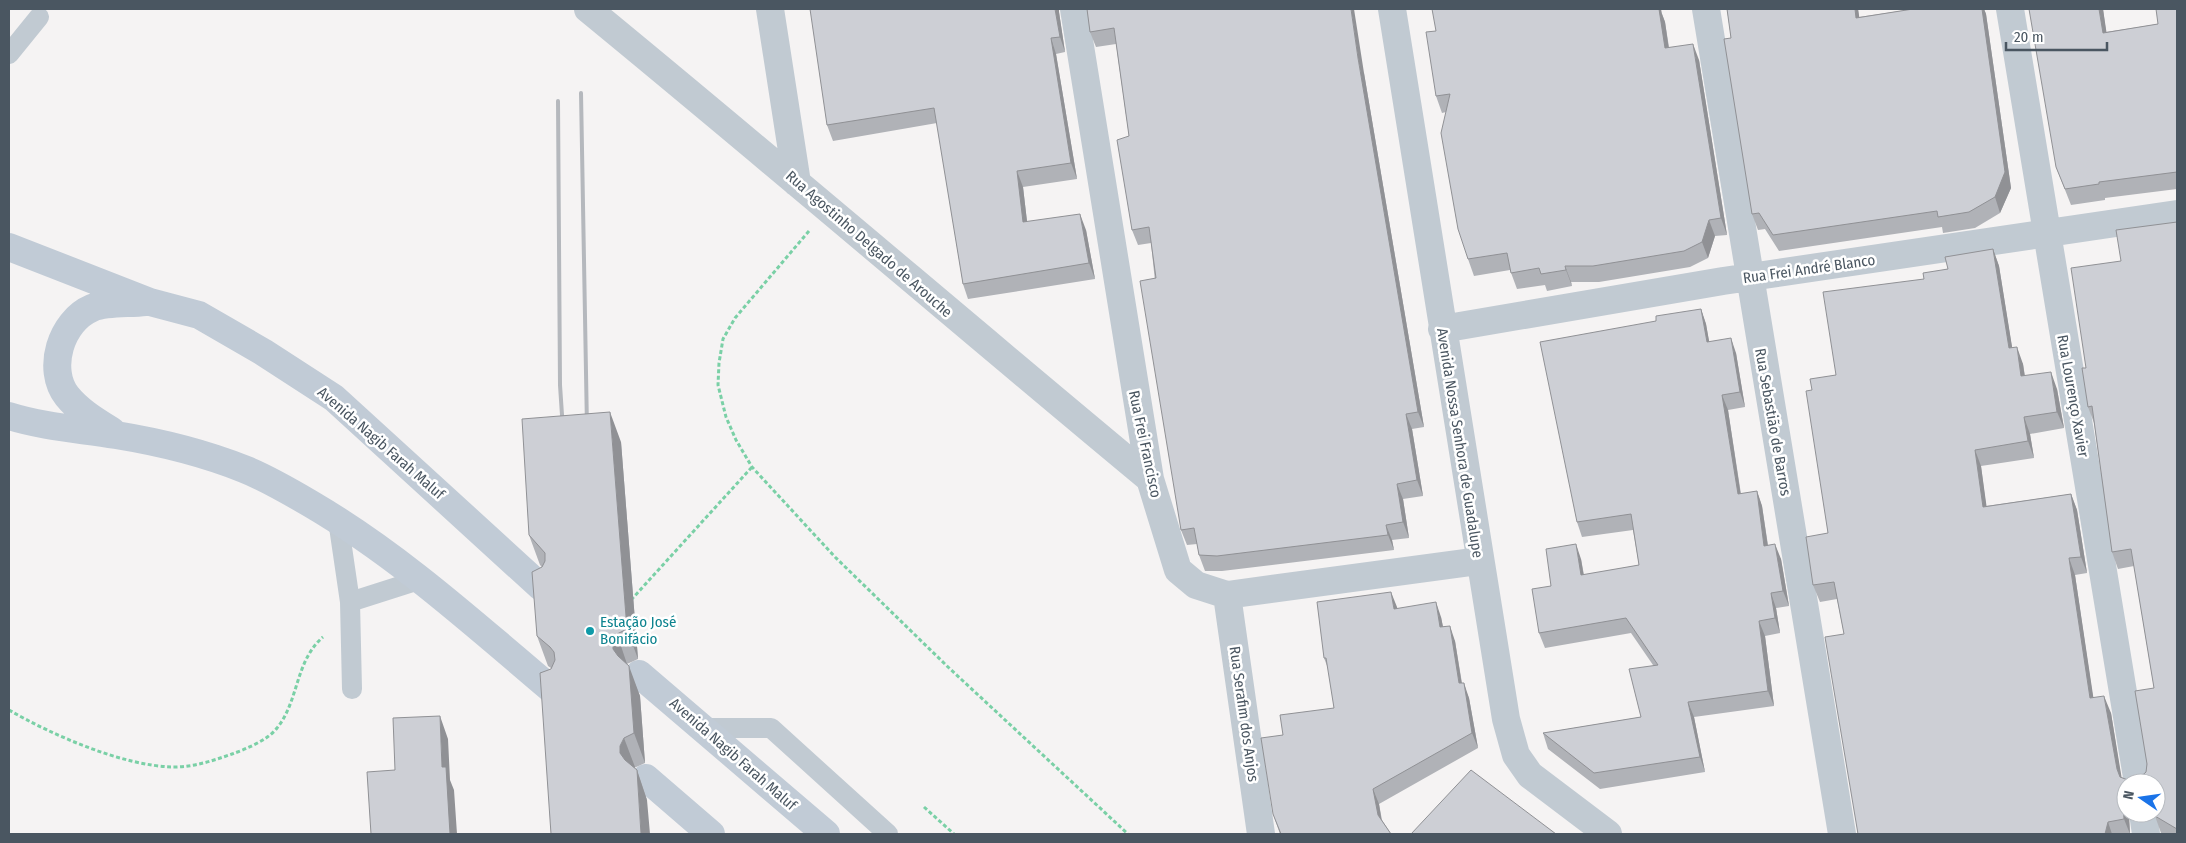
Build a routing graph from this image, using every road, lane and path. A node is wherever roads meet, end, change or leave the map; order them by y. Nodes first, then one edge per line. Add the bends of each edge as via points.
1 (588, 9) edge
2 (770, 9) edge
3 (1074, 9) edge
4 (1392, 9) edge
5 (1706, 9) edge
6 (2010, 9) edge
7 (39, 17) dead end
8 (9, 54) edge
9 (797, 183) junction
10 (828, 209) junction
11 (2177, 214) edge
12 (2046, 234) junction
13 (9, 247) edge
14 (1749, 278) junction
15 (150, 302) junction
16 (1442, 329) junction
17 (9, 416) edge
18 (117, 435) junction
19 (752, 467) junction
20 (1150, 479) junction
21 (338, 520) junction
22 (1479, 561) junction
23 (422, 579) junction
24 (541, 587) edge
25 (1227, 594) junction
26 (350, 602) junction
27 (625, 607) edge
28 (639, 674) dead end
29 (550, 688) edge
30 (352, 689) dead end
31 (9, 710) edge
32 (703, 728) junction
33 (2136, 773) edge
34 (646, 778) dead end
35 (924, 807) dead end
36 (1596, 831) edge
37 (711, 834) edge
38 (826, 834) edge
39 (888, 834) edge
40 (954, 834) edge
41 (1128, 834) edge
42 (1261, 834) edge
43 (1842, 834) edge

1 - 9 street, Rua Agostinho Delgado de Arouche
2 - 9 street
3 - 20 street, Rua Frei Francisco
4 - 16 street, Avenida Nossa Senhora de Guadalupe
5 - 14 street, Rua Sebastião de Barros
6 - 12 street, Rua Lourenço Xavier
7 - 8 lane
9 - 10 street, Rua Agostinho Delgado de Arouche
10 - 19 path via 735,318 723,339 718,385 726,417
10 - 20 street, Rua Agostinho Delgado de Arouche
11 - 12 street, Rua Frei André Blanco
12 - 14 street, Rua Frei André Blanco
12 - 33 street, Rua Lourenço Xavier
13 - 15 main road, Avenida Nagib Farah Maluf
14 - 16 street, Rua Frei André Blanco
14 - 43 street, Rua Sebastião de Barros
15 - 18 main road via 94,307 76,316 64,334 59,352 58,377 66,395 82,412
15 - 24 main road, Avenida Nagib Farah Maluf via 205,318 334,398
16 - 22 street, Avenida Nossa Senhora de Guadalupe
17 - 18 main road via 36,424
18 - 21 main road via 188,450 244,469
19 - 27 path
19 - 41 path via 835,557
20 - 25 street, Rua Frei Francisco via 1178,570 1196,585
21 - 23 main road
21 - 26 lane
22 - 25 street, Rua Frei Francisco
22 - 36 street, Avenida Nossa Senhora de Guadalupe via 1506,720 1516,755 1530,775
23 - 26 lane
23 - 29 main road
25 - 42 street, Rua Serafim dos Anjos
26 - 30 lane
26 - 31 path via 338,626 317,643 304,661 277,729 245,750 203,764 173,767 116,756 57,734
28 - 32 main road, Avenida Nagib Farah Maluf
32 - 38 main road, Avenida Nagib Farah Maluf
32 - 39 lane via 771,728
34 - 37 main road
35 - 40 path

